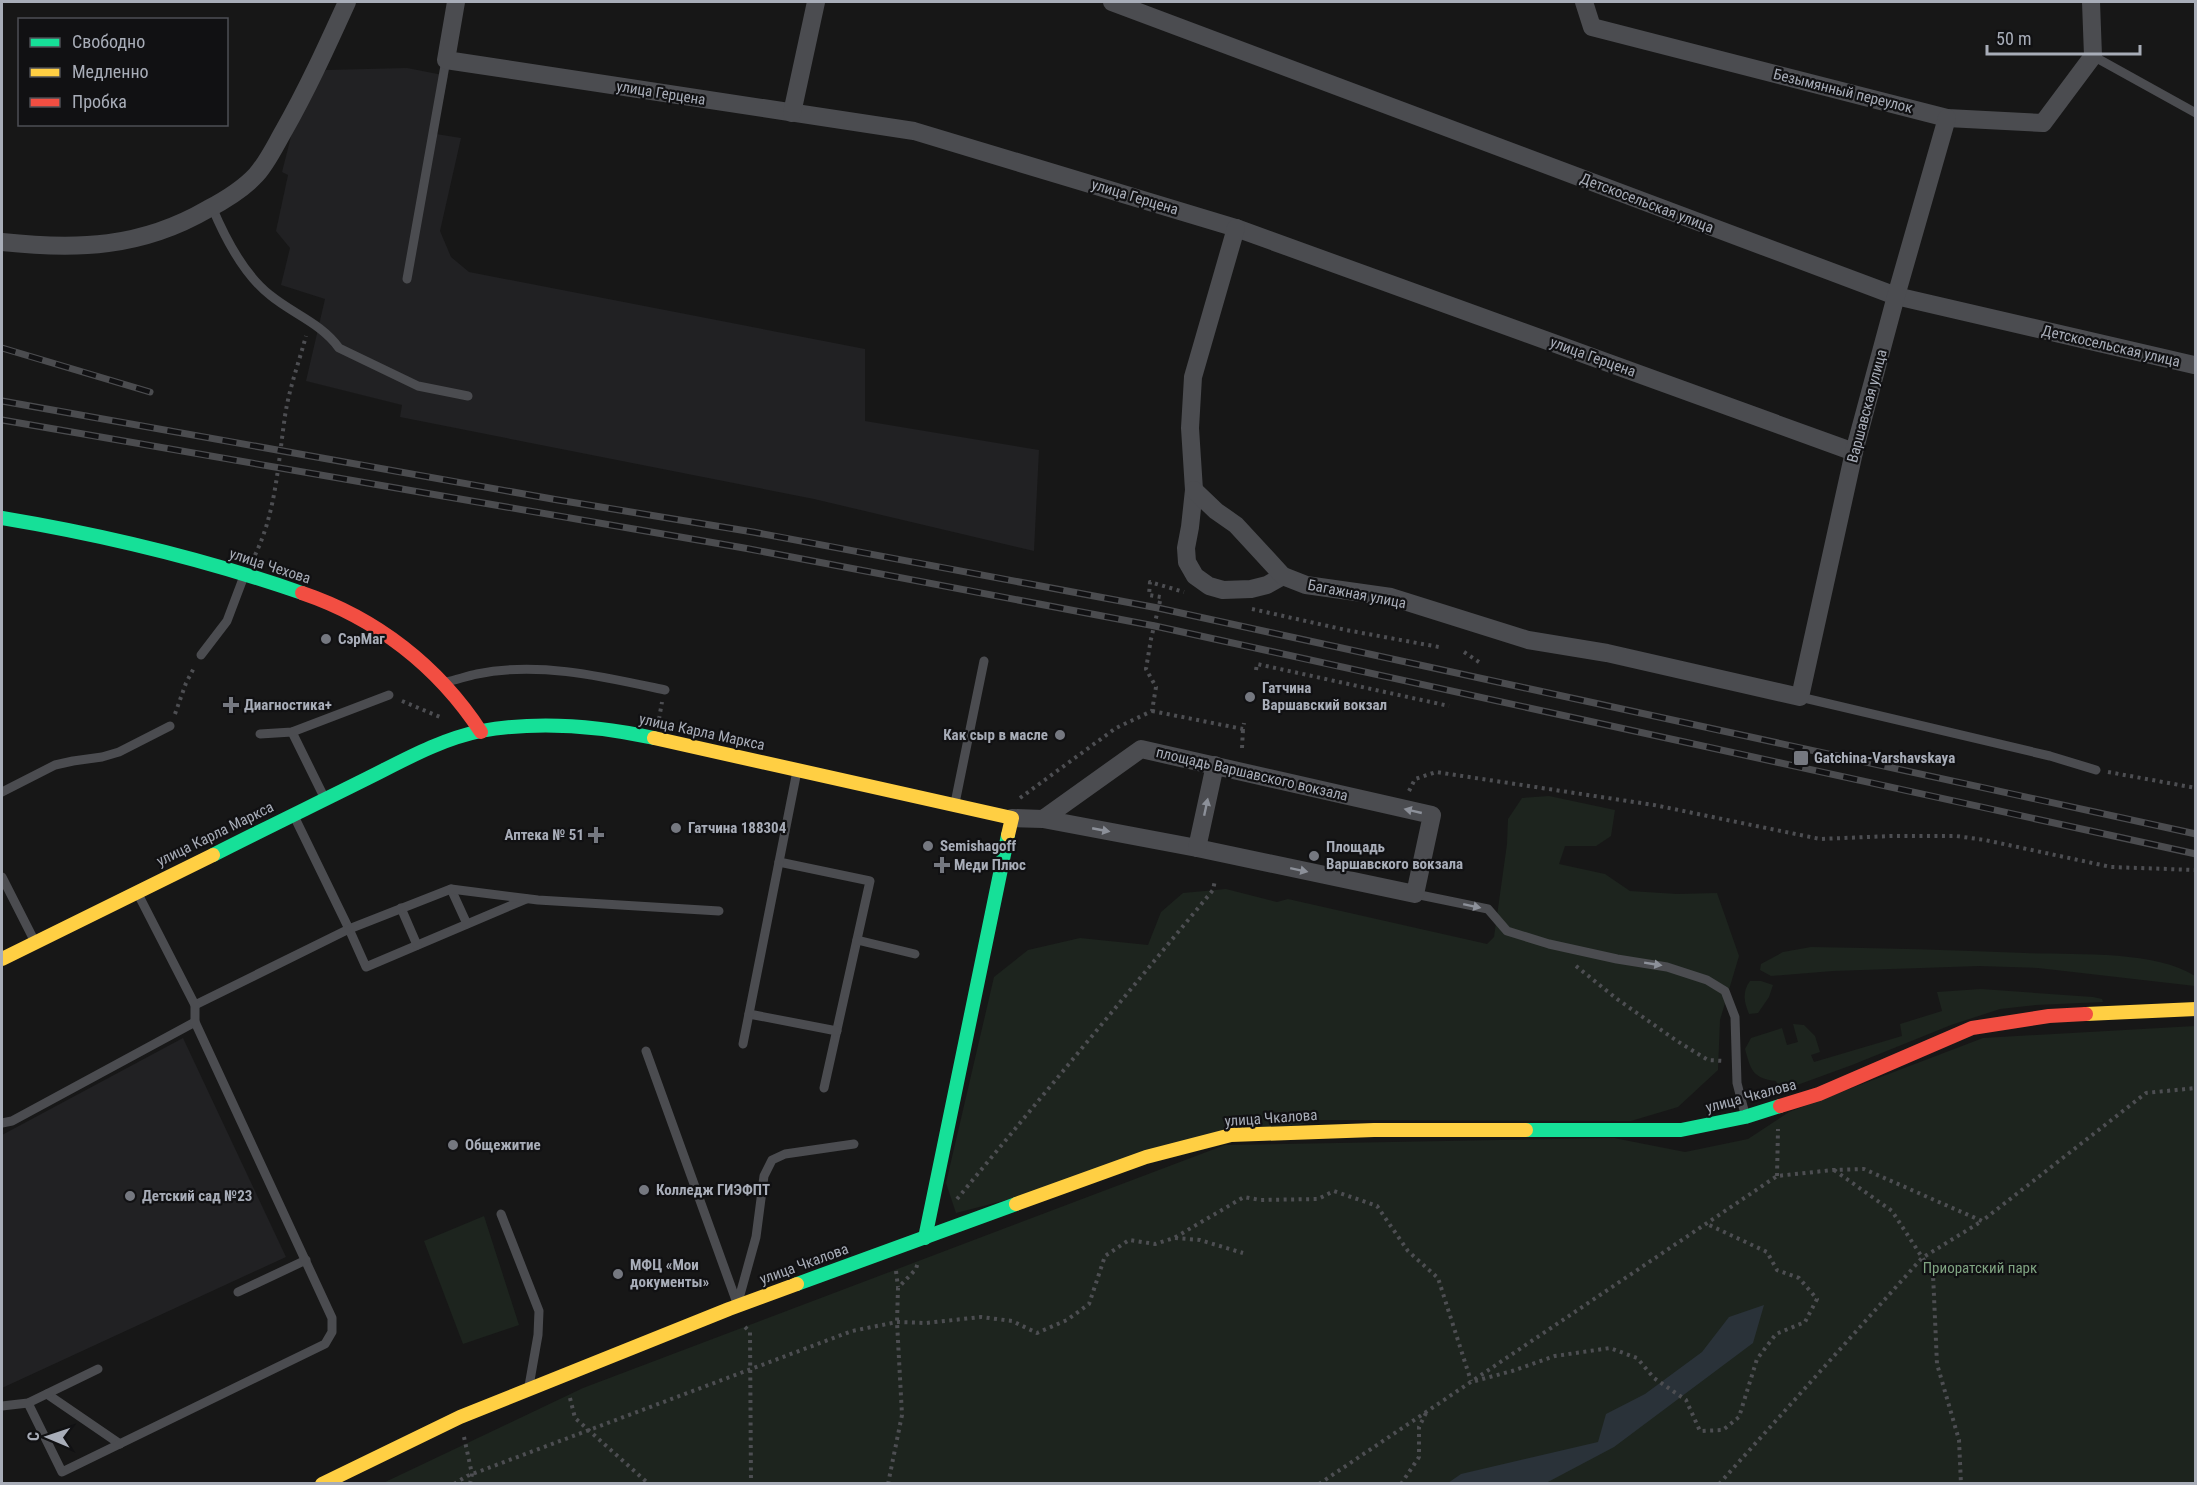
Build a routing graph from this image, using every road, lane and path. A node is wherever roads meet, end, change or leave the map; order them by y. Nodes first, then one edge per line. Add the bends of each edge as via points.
1 (347, 2) edge
2 (456, 2) edge
3 (816, 2) edge
4 (1112, 2) edge
5 (1584, 2) edge
6 (2091, 2) edge
7 (2092, 56) junction
8 (446, 60) junction
9 (792, 113) junction
10 (2196, 113) edge
11 (1947, 118) junction
12 (212, 207) junction
13 (1236, 228) junction
14 (2, 242) edge
15 (407, 279) dead end
16 (1896, 296) junction
17 (309, 320) junction
18 (2195, 365) edge
19 (468, 396) dead end
20 (1854, 452) junction
21 (1194, 490) junction
22 (1216, 511) junction
23 (2, 518) edge
24 (1190, 527) junction
25 (245, 574) junction
26 (1283, 576) junction
27 (1192, 595) dead end
28 (1247, 608) dead end
29 (1439, 647) dead end
30 (1464, 652) dead end
31 (201, 654) joint
32 (984, 661) dead end
33 (1479, 662) dead end
34 (1256, 670) dead end
35 (444, 683) junction
36 (665, 690) dead end
37 (389, 695) joint
38 (1800, 697) junction
39 (1449, 706) dead end
40 (1152, 711) junction
41 (440, 717) dead end
42 (1244, 723) dead end
43 (170, 726) joint
44 (1243, 729) junction
45 (292, 732) junction
46 (482, 732) junction
47 (260, 734) dead end
48 (1242, 748) dead end
49 (1215, 765) junction
50 (797, 769) junction
51 (2096, 770) joint
52 (2196, 788) edge
53 (2, 792) edge
54 (325, 798) junction
55 (1011, 798) dead end
56 (955, 805) junction
57 (1401, 808) junction
58 (293, 814) junction
59 (1012, 818) junction
60 (1043, 819) junction
61 (1197, 848) junction
62 (779, 862) junction
63 (2196, 870) edge
64 (2, 877) edge
65 (1215, 880) dead end
66 (451, 889) junction
67 (136, 892) junction
68 (1415, 894) junction
69 (527, 899) junction
70 (401, 908) junction
71 (719, 911) dead end
72 (466, 924) junction
73 (350, 929) junction
74 (857, 940) junction
75 (35, 942) junction
76 (1550, 944) junction
77 (417, 945) junction
78 (915, 954) dead end
79 (2, 959) edge
80 (195, 1005) junction
81 (2196, 1009) edge
82 (750, 1014) junction
83 (195, 1022) junction
84 (837, 1031) junction
85 (743, 1044) dead end
86 (646, 1051) dead end
87 (1736, 1062) junction
88 (824, 1088) dead end
89 (2196, 1088) edge
90 (1779, 1106) junction
91 (1745, 1117) junction
92 (2, 1123) edge
93 (854, 1144) dead end
94 (1833, 1170) junction
95 (1777, 1176) junction
96 (955, 1202) dead end
97 (501, 1214) dead end
98 (1982, 1221) junction
99 (1707, 1224) junction
100 (925, 1238) junction
101 (1174, 1238) junction
102 (1243, 1253) dead end
103 (1922, 1258) junction
104 (306, 1260) junction
105 (238, 1292) dead end
106 (733, 1307) junction
107 (897, 1322) junction
108 (751, 1368) junction
109 (98, 1369) dead end
110 (1471, 1382) junction
111 (529, 1388) junction
112 (47, 1394) junction
113 (570, 1398) dead end
114 (28, 1403) junction
115 (2, 1406) edge
116 (1427, 1411) junction
117 (460, 1417) junction
118 (587, 1429) junction
119 (120, 1444) junction
120 (472, 1474) junction
121 (1325, 1481) edge
122 (322, 1484) edge
123 (454, 1484) edge
124 (470, 1484) edge
125 (649, 1484) edge
126 (751, 1484) edge
127 (888, 1484) edge
128 (1319, 1484) edge
129 (1401, 1484) edge
130 (1719, 1484) edge
131 (1961, 1484) edge

1 - 12 street via 309,87 256,174
2 - 8 street
3 - 9 street
4 - 16 street, Детскосельская улица
5 - 11 street, Безымянный переулок via 1592,27
6 - 7 street
7 - 10 lane
7 - 11 street, Безымянный переулок via 2043,123
8 - 9 street, улица Герцена
8 - 15 lane
9 - 13 street, улица Герцена via 914,131
11 - 16 street, Варшавская улица
12 - 14 street via 158,232 121,242 82,247
12 - 17 lane via 226,240 267,293
13 - 20 street, улица Герцена
13 - 21 street via 1193,377 1190,428
16 - 18 street, Детскосельская улица
16 - 20 street, Варшавская улица
17 - 19 lane via 339,348 418,386
17 - 25 path via 285,414 273,508
20 - 38 street, Варшавская улица
21 - 22 street
21 - 24 street
22 - 24 street
22 - 26 street via 1236,525
23 - 25 street, улица Чехова via 96,535
24 - 26 street via 1187,562 1195,576 1209,586 1251,589
25 - 31 lane via 226,621
25 - 35 street, улица Чехова via 354,614
26 - 38 street, Багажная улица via 1306,585 1391,597 1528,640 1607,653
27 - 40 path via 1150,582 1149,595 1161,597 1146,669 1156,687
28 - 29 path
30 - 33 path
31 - 43 path
32 - 56 lane
34 - 39 path via 1257,664
35 - 36 lane via 478,674 531,670 596,676
35 - 46 street, улица Чехова
37 - 41 path
37 - 45 lane
38 - 51 lane
40 - 44 path
40 - 55 path via 1116,728 1022,798
42 - 44 path
43 - 53 lane via 119,752 55,765
44 - 48 path
45 - 47 lane
45 - 54 lane
46 - 50 street, улица Карла Маркса via 547,728 613,731
46 - 54 street, улица Карла Маркса via 437,745
49 - 57 street, площадь Варшавского вокзала
49 - 60 street, площадь Варшавского вокзала via 1141,749
61 -> 49 street
50 - 56 street, улица Карла Маркса
50 - 62 lane
51 - 52 path
54 - 58 street, улица Карла Маркса
56 - 59 street, улица Карла Маркса
57 - 63 path via 1415,779 1436,772 1654,805 1820,839 1956,836 2111,867
68 -> 57 street, площадь Варшавского вокзала via 1432,815
58 - 67 street, улица Карла Маркса
58 - 73 lane
59 - 60 street
59 - 100 street
60 -> 61 street
61 -> 68 street
62 - 74 lane via 870,881
62 - 82 lane
64 - 75 lane
65 - 96 path via 1213,890
66 - 69 lane
66 - 70 lane
66 - 72 lane
67 - 75 street, улица Карла Маркса
67 - 80 lane
68 -> 76 lane via 1488,909 1507,931
69 - 71 lane
69 - 72 lane
70 - 73 lane
70 - 77 lane
72 - 77 lane
73 - 77 lane via 366,967
73 - 80 lane
74 - 78 lane
74 - 84 lane
75 - 79 street, улица Карла Маркса
76 - 87 path via 1617,999 1708,1060
76 -> 87 lane via 1667,966 1725,991 1735,1017
80 - 83 lane
81 - 90 street, улица Чкалова via 2049,1016 1972,1028 1819,1095
82 - 84 lane
82 - 85 lane
83 - 92 lane
83 - 104 lane
84 - 88 lane
86 - 106 lane
87 - 91 lane
89 - 98 path via 2145,1092
90 - 91 street, улица Чкалова
90 - 95 path
91 - 100 street, улица Чкалова via 1681,1130 1231,1134 1146,1157
93 - 106 lane via 785,1154 772,1160 764,1176 756,1237
94 - 95 path
94 - 98 path via 1864,1169
94 - 103 path via 1892,1211
95 - 99 path
97 - 111 lane via 539,1311
98 - 103 path
99 - 110 path
99 - 110 path via 1767,1252 1777,1270 1799,1278 1817,1299 1805,1322 1776,1334 1758,1359 1739,1416 1723,1430 1700,1431 1686,1400 1654,1378 1637,1358 1610,1348 1555,1356
100 - 106 street, улица Чкалова
100 - 107 path via 916,1269 898,1288
101 - 102 path via 1200,1240
101 - 107 path via 1155,1244 1129,1240 1106,1256 1089,1304 1067,1320 1037,1333 1012,1321 981,1317
101 - 110 path via 1244,1197 1318,1199 1334,1191 1377,1206 1408,1251 1438,1278
103 - 130 path
103 - 131 path via 1933,1274 1937,1364 1959,1440
104 - 105 lane
104 - 119 lane via 332,1318 332,1332 325,1344
106 - 108 path via 750,1332
106 - 111 street, улица Чкалова
107 - 108 path via 852,1331
107 - 127 path via 902,1415
108 - 118 path
108 - 126 path
109 - 112 lane
110 - 116 path
111 - 117 street, улица Чкалова
112 - 114 lane
112 - 119 lane
113 - 118 path via 575,1418
114 - 115 lane
114 - 119 lane via 63,1473
116 - 121 path
116 - 129 path via 1419,1427 1419,1457
117 - 120 path
117 - 122 street, улица Чкалова
118 - 120 path
118 - 125 path
120 - 123 path
120 - 124 path
121 - 128 path

